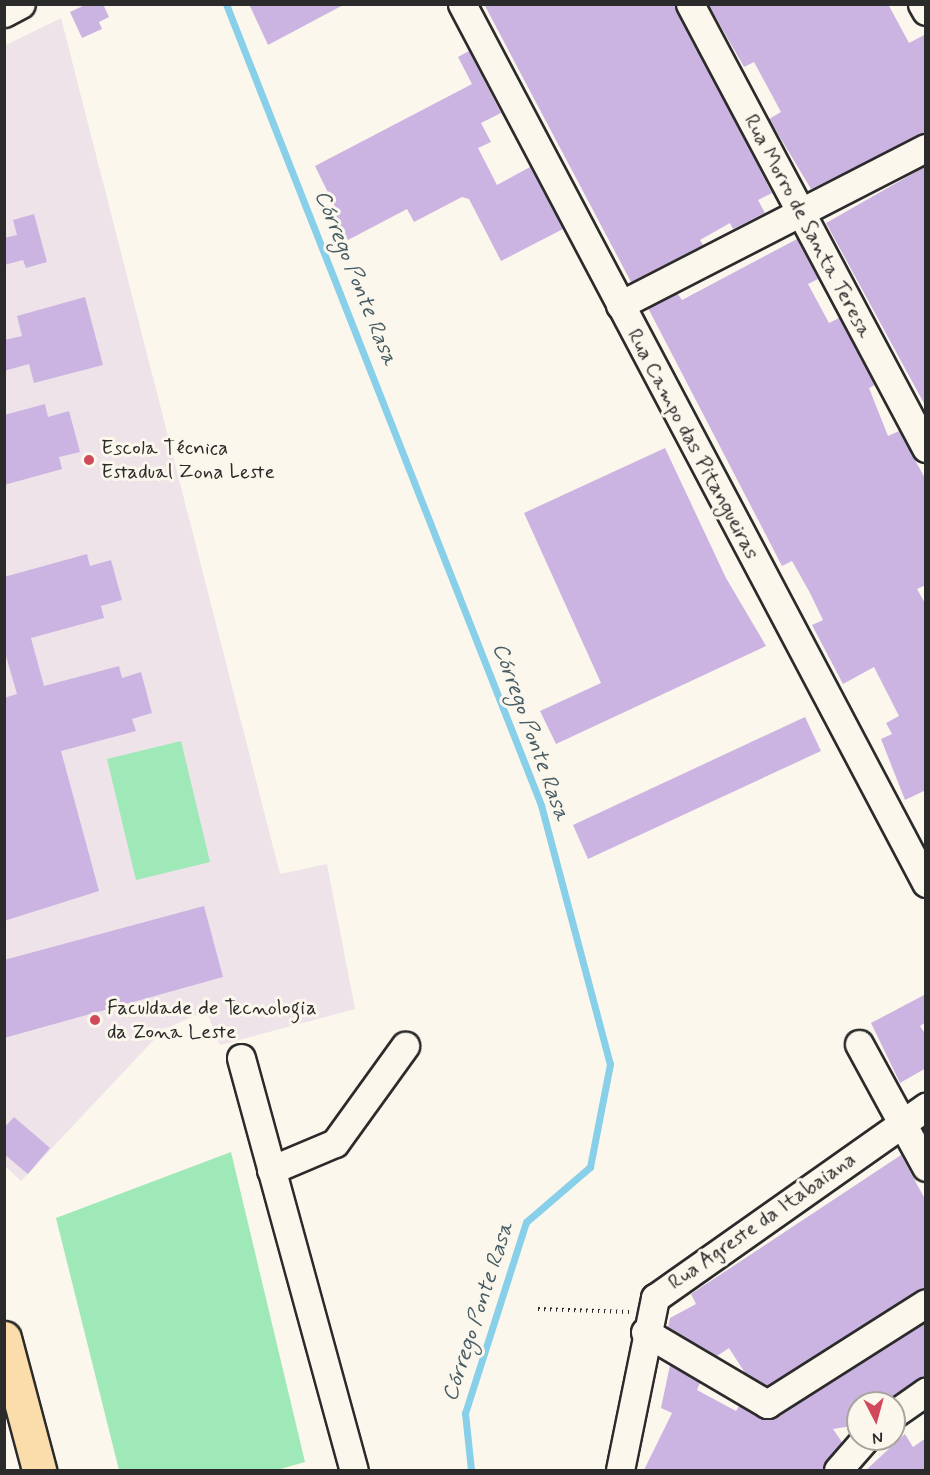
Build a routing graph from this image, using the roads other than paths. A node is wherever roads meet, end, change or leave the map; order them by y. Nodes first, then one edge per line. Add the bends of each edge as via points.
1 (21, 4) edge
2 (462, 4) edge
3 (690, 4) edge
4 (922, 4) edge
5 (926, 11) edge
6 (4, 13) edge
7 (926, 148) edge
8 (802, 215) junction
9 (620, 305) junction
10 (926, 448) edge
11 (926, 883) edge
12 (859, 1044) dead end
13 (405, 1046) dead end
14 (241, 1058) dead end
15 (926, 1107) edge
16 (901, 1123) junction
17 (926, 1167) edge
18 (271, 1170) junction
19 (926, 1303) edge
20 (647, 1322) junction
21 (4, 1338) edge
22 (926, 1392) edge
23 (906, 1406) edge
24 (855, 1451) edge
25 (39, 1470) edge
26 (354, 1470) edge
27 (620, 1470) edge
28 (838, 1470) edge

1 - 6 street
2 - 9 street, Rua Campo das Pitangueiras
3 - 8 street, Rua Morro de Santa Teresa
4 - 5 street
7 - 8 street
8 - 9 street
8 - 10 street, Rua Morro de Santa Teresa
9 - 11 street, Rua Campo das Pitangueiras
12 - 16 street
13 - 18 street via 335,1143
14 - 18 street
15 - 16 street, Rua Agreste da Itabaiana
16 - 17 street
16 - 20 street, Rua Agreste da Itabaiana via 670,1283
18 - 26 street
19 - 20 street via 767,1404
20 - 27 street, Rua Agreste da Itabaiana
21 - 25 main road
22 - 23 street
24 - 28 street

